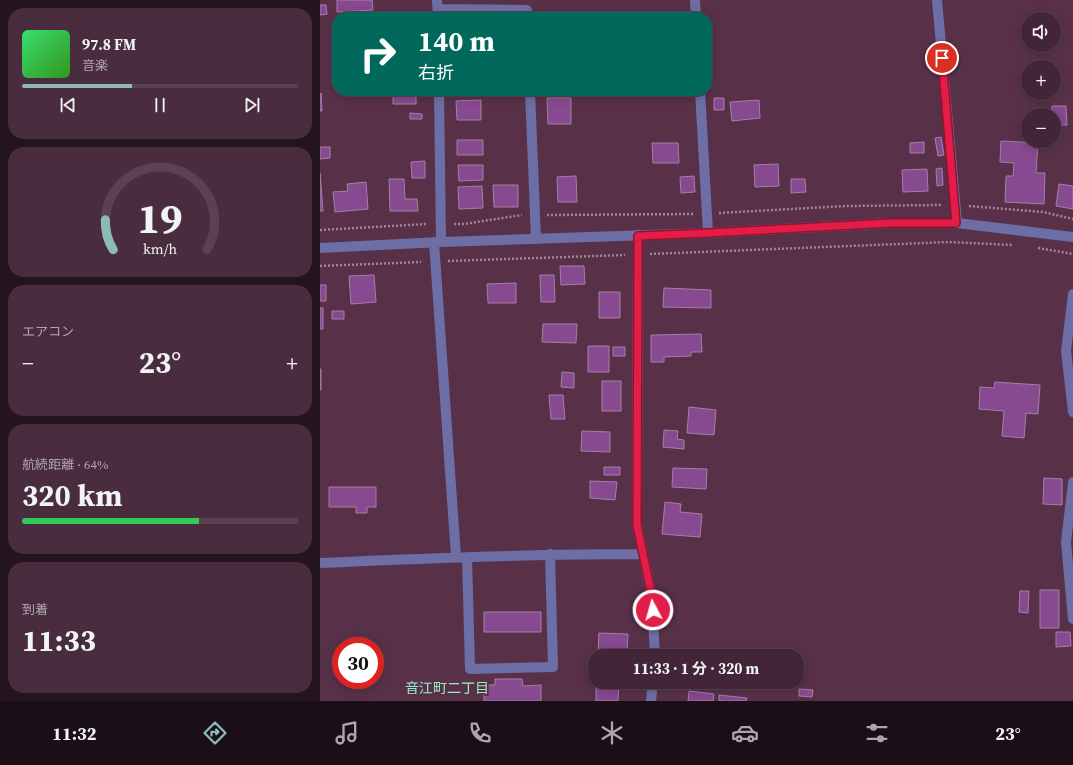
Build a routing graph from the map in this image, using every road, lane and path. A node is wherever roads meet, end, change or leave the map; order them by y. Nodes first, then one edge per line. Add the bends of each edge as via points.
1 (695, 0) edge
2 (938, 0) edge
3 (438, 9) edge
4 (527, 12) edge
5 (696, 12) edge
6 (439, 96) edge
7 (530, 96) edge
8 (700, 96) edge
9 (956, 223) junction
10 (708, 233) junction
11 (638, 236) junction
12 (1073, 237) edge
13 (536, 239) junction
14 (438, 242) junction
15 (1016, 245) dead end
16 (320, 248) edge
17 (1037, 248) dead end
18 (1073, 254) edge
19 (638, 255) junction
20 (435, 261) junction
21 (320, 266) edge
22 (1073, 294) edge
23 (1073, 412) edge
24 (1073, 482) edge
25 (550, 554) junction
26 (643, 554) junction
27 (467, 556) junction
28 (456, 557) junction
29 (320, 563) edge
30 (1073, 619) edge
31 (654, 649) edge
32 (652, 689) edge
33 (651, 701) edge

1 - 5 street
2 - 9 street
3 - 4 street
6 - 14 street
7 - 13 street
8 - 10 street
9 - 10 street via 890,223
9 - 12 street
10 - 11 street
11 - 13 street
11 - 19 street
13 - 14 street
14 - 16 street
14 - 20 street
15 - 19 path via 948,242
17 - 18 path
19 - 20 path
19 - 26 street via 637,525
20 - 21 path
20 - 28 street
22 - 23 street via 1066,351
24 - 30 street via 1066,542
25 - 26 street
25 - 27 street
25 - 27 street via 553,667 470,669
26 - 31 street via 652,597
27 - 28 street
28 - 29 street
32 - 33 street

